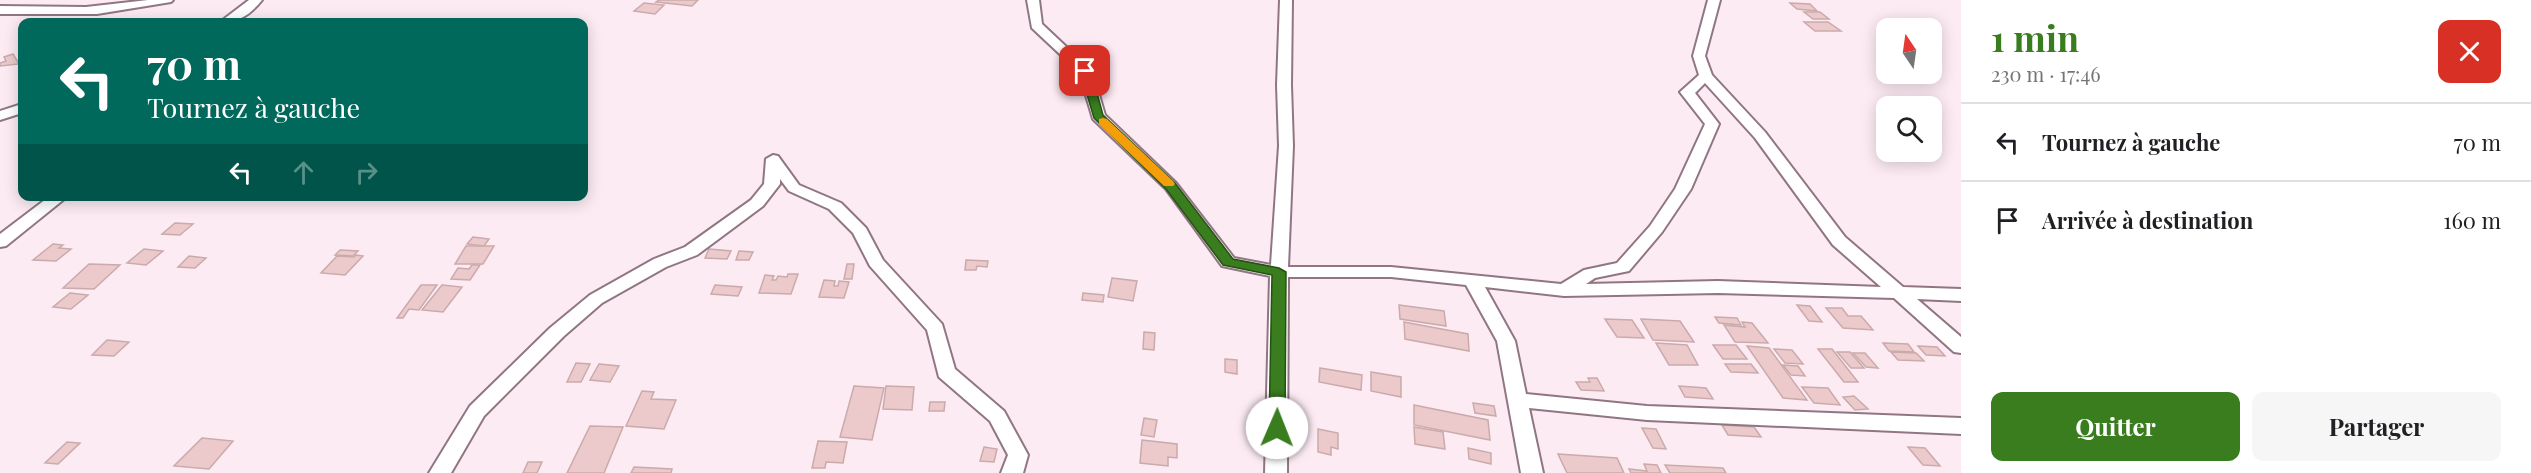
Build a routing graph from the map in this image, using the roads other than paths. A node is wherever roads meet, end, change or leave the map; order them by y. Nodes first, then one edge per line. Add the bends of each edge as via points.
1 (87, 0) edge
2 (167, 0) edge
3 (256, 0) edge
4 (1034, 0) edge
5 (1286, 0) edge
6 (1714, 0) edge
7 (0, 10) edge
8 (76, 11) junction
9 (71, 18) edge
10 (234, 18) edge
11 (1706, 76) junction
12 (18, 109) edge
13 (0, 116) edge
14 (54, 201) edge
15 (0, 242) edge
16 (1279, 272) junction
17 (1472, 280) junction
18 (1564, 290) junction
19 (1902, 295) junction
20 (1961, 295) edge
21 (1961, 347) edge
22 (1518, 400) junction
23 (1961, 426) edge
24 (440, 473) edge
25 (1012, 473) edge
26 (1276, 473) edge
27 (1532, 473) edge

1 - 8 street
2 - 8 street
3 - 10 street
4 - 16 street via 1036,25 1085,71 1098,116 1171,186 1228,262
5 - 16 street via 1286,146
6 - 11 street via 1699,56
7 - 8 street
8 - 9 street
11 - 18 street via 1687,92 1712,124 1683,189 1623,267 1590,274
11 - 19 street via 1760,135 1839,241
12 - 13 street
14 - 15 street
16 - 17 street via 1391,272
16 - 26 street
17 - 18 street
17 - 22 street via 1506,341
18 - 19 street via 1718,287
19 - 20 street
19 - 21 street
22 - 23 street via 1647,413
22 - 27 street
24 - 25 street via 477,411 557,332 596,298 691,251 757,203 772,184 773,159 794,188 835,206 860,231 876,262 936,328 946,372 997,416 1018,454

